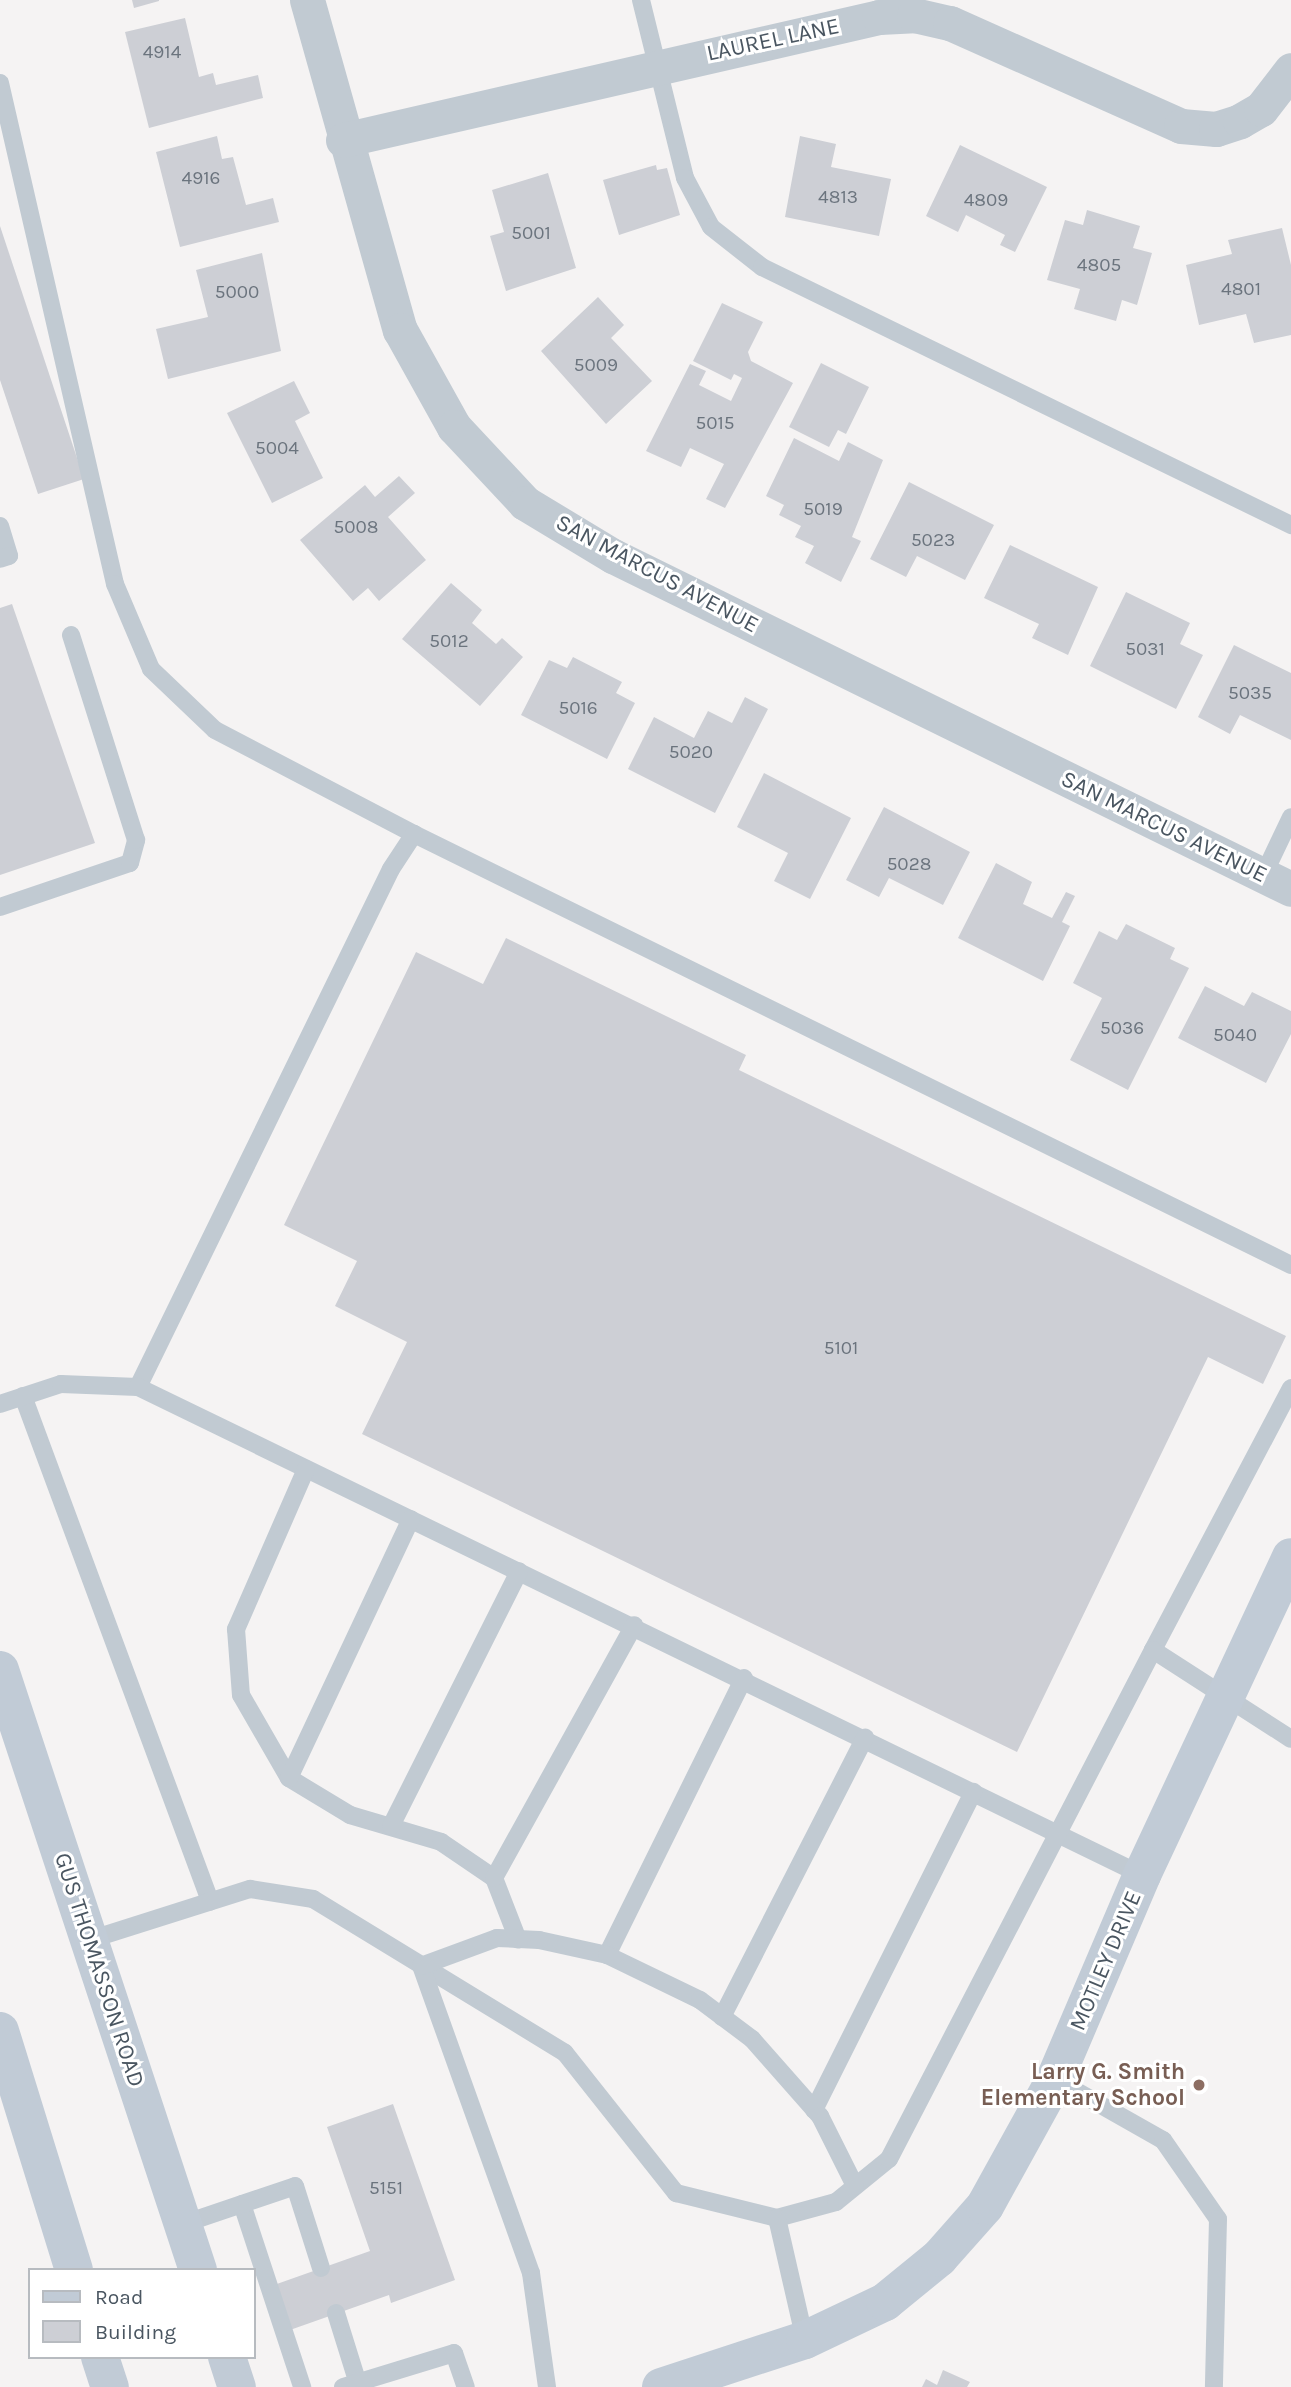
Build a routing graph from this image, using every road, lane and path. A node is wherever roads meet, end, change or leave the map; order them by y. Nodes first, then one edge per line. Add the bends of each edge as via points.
1 (307, 0) edge
2 (641, 0) edge
3 (658, 65) junction
4 (1291, 70) edge
5 (0, 83) edge
6 (342, 140) junction
7 (1291, 525) edge
8 (0, 526) edge
9 (0, 559) edge
10 (71, 635) dead end
11 (1291, 817) edge
12 (414, 834) junction
13 (1277, 882) edge
14 (0, 907) edge
15 (1291, 1265) edge
16 (138, 1387) junction
17 (1291, 1388) edge
18 (23, 1396) junction
19 (0, 1404) edge
20 (306, 1469) junction
21 (411, 1518) junction
22 (1291, 1558) edge
23 (519, 1571) junction
24 (634, 1625) junction
25 (1153, 1650) junction
26 (0, 1670) edge
27 (744, 1678) junction
28 (1225, 1697) junction
29 (866, 1738) junction
30 (1291, 1739) edge
31 (289, 1778) junction
32 (973, 1792) junction
33 (391, 1826) junction
34 (1056, 1832) junction
35 (1142, 1875) junction
36 (494, 1878) junction
37 (210, 1901) junction
38 (89, 1940) junction
39 (518, 1940) junction
40 (607, 1955) junction
41 (421, 1966) junction
42 (722, 2017) junction
43 (0, 2031) edge
44 (1055, 2079) junction
45 (814, 2109) junction
46 (855, 2186) junction
47 (242, 2204) junction
48 (777, 2218) junction
49 (183, 2224) junction
50 (73, 2268) edge
51 (197, 2268) edge
52 (321, 2268) dead end
53 (336, 2314) dead end
54 (805, 2340) junction
55 (101, 2359) edge
56 (228, 2359) edge
57 (721, 2377) edge
58 (353, 2385) edge
59 (110, 2387) edge
60 (237, 2387) edge
61 (302, 2387) edge
62 (466, 2387) edge
63 (547, 2387) edge
64 (661, 2387) edge
65 (1214, 2387) edge

1 - 6 street, SAN MARCUS AVENUE
2 - 3 lane
3 - 4 street, LAUREL LANE via 879,17 914,15 950,23 1145,115 1181,126 1216,128 1261,110
3 - 6 street, LAUREL LANE
3 - 7 lane via 685,178 711,227 762,267
5 - 12 lane via 115,584 151,669 215,730
6 - 13 street, SAN MARCUS AVENUE via 400,330 454,427 526,503 613,556
8 - 9 lane via 9,556
10 - 14 lane via 136,840 130,863
11 - 13 lane
12 - 15 lane
12 - 16 lane via 391,869
16 - 18 lane via 61,1384
16 - 20 lane
17 - 25 lane
18 - 19 lane
18 - 37 lane
20 - 21 lane
20 - 31 lane via 236,1629 241,1695
21 - 23 lane
21 - 31 lane
22 - 28 street, MOTLEY DRIVE
23 - 24 lane
23 - 33 lane
24 - 27 lane
24 - 36 lane
25 - 28 lane
25 - 34 lane
26 - 38 street, GUS THOMASSON ROAD
27 - 29 lane
27 - 40 lane
28 - 30 lane
28 - 35 street, MOTLEY DRIVE
29 - 32 lane
29 - 42 lane
31 - 33 lane via 350,1815
32 - 34 lane
32 - 45 lane
33 - 36 lane via 441,1842
34 - 35 lane
34 - 46 lane via 889,2159
35 - 44 street, MOTLEY DRIVE
36 - 39 lane
37 - 38 lane
37 - 41 lane via 250,1889 313,1899
38 - 49 street, GUS THOMASSON ROAD
39 - 40 lane
39 - 41 lane via 497,1938
40 - 42 lane via 701,2000
41 - 48 lane via 565,2053 676,2193
41 - 63 lane via 531,2273
42 - 45 lane via 752,2039
43 - 50 street
44 - 54 street, MOTLEY DRIVE via 985,2206 939,2259 885,2302
44 - 65 lane via 1164,2140 1218,2219
45 - 46 lane
46 - 48 lane via 836,2202
47 - 49 lane
47 - 52 lane via 295,2186
47 - 61 lane
48 - 54 lane
49 - 51 street, GUS THOMASSON ROAD
53 - 58 lane
54 - 57 street, MOTLEY DRIVE
55 - 59 street
56 - 60 street
57 - 64 street, MOTLEY DRIVE
58 - 62 lane via 454,2353

